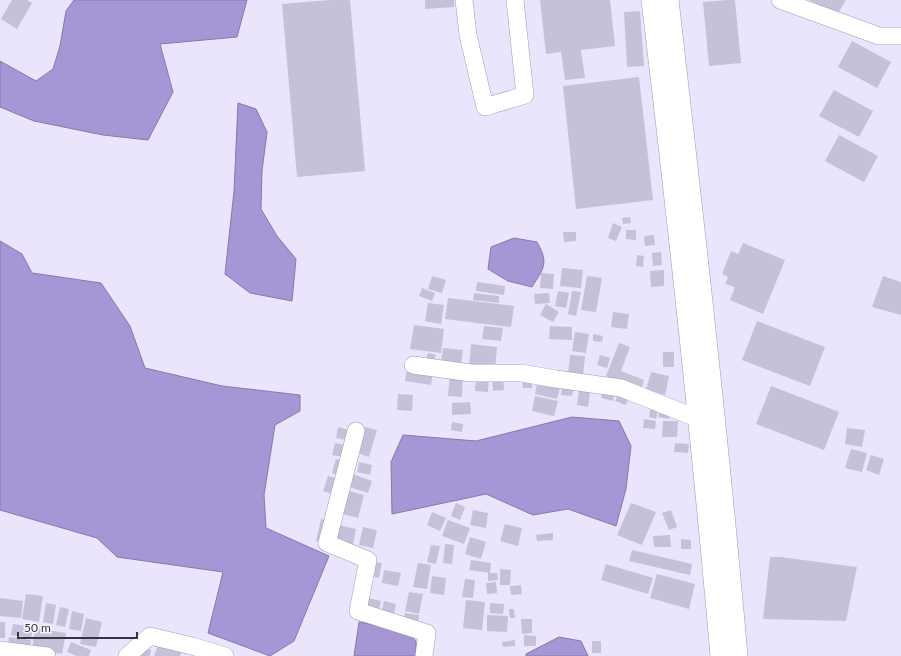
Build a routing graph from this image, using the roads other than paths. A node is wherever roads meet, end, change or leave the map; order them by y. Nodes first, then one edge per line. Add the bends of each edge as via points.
1 (464, 0) edge
2 (515, 0) edge
3 (652, 0) edge
4 (668, 0) edge
5 (780, 0) edge
6 (901, 36) edge
7 (413, 365) dead end
8 (698, 419) junction
9 (356, 431) dead end
10 (0, 650) edge
11 (47, 656) edge
12 (128, 656) edge
13 (225, 656) edge
14 (424, 656) edge
15 (721, 656) edge
16 (737, 656) edge

1 - 2 street via 468,35 485,107 525,95
3 - 8 main road
4 - 16 main road via 702,298
5 - 6 street via 879,36
7 - 8 street via 471,373 521,373 622,388
8 - 15 main road
9 - 14 street via 327,543 368,560 358,611 427,633
10 - 11 street
12 - 13 street via 150,636

